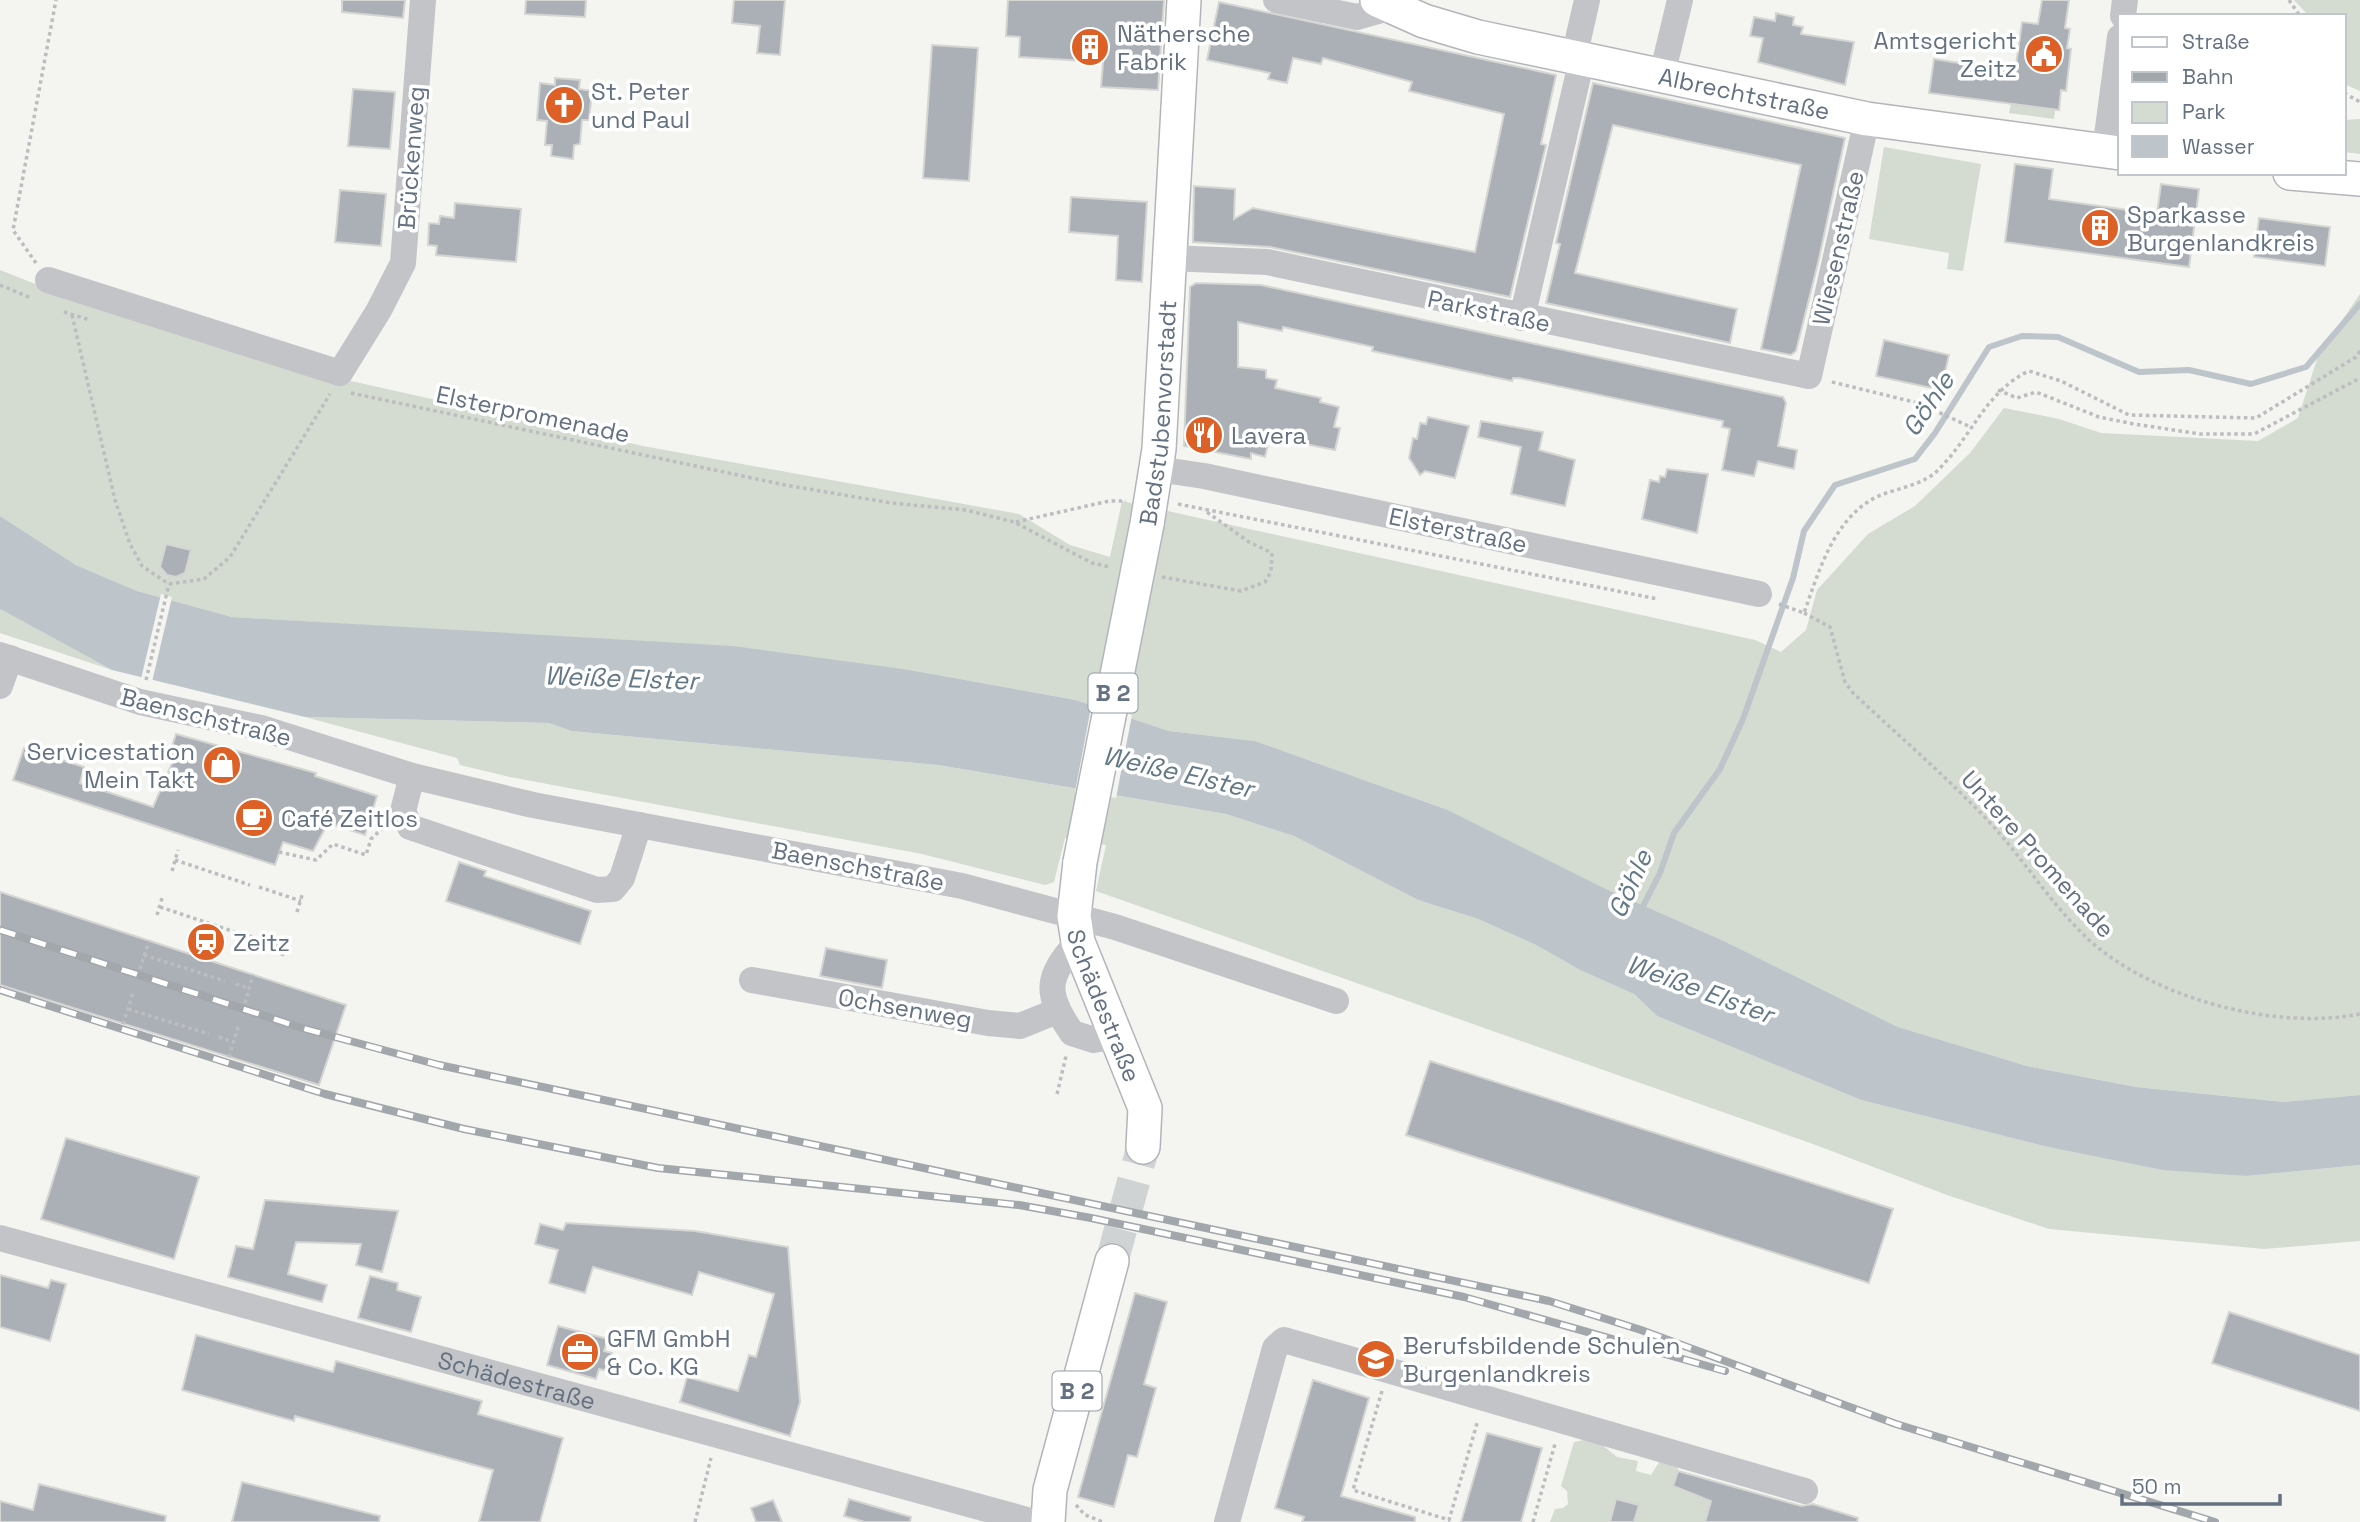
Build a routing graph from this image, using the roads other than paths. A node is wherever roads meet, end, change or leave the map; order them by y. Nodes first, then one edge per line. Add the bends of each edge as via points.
1 (423, 0) edge
2 (1184, 0) edge
3 (1276, 0) edge
4 (1587, 0) edge
5 (1680, 0) edge
6 (1384, 4) edge
7 (1578, 58) junction
8 (2118, 70) edge
9 (1662, 75) junction
10 (1867, 119) junction
11 (2113, 152) edge
12 (2313, 175) edge
13 (2360, 179) edge
14 (1168, 258) junction
15 (42, 290) road end
16 (1522, 318) junction
17 (1809, 376) joint
18 (1157, 469) junction
19 (1766, 598) road end
20 (5, 657) edge
21 (0, 686) edge
22 (412, 776) junction
23 (639, 825) junction
24 (1080, 862) joint
25 (1076, 929) junction
26 (752, 981) dead end
27 (1336, 1001) dead end
28 (1057, 1011) junction
29 (1116, 1036) junction
30 (1143, 1147) tunnel mouth
31 (0, 1238) edge
32 (1112, 1261) tunnel mouth
33 (1805, 1491) dead end
34 (1062, 1514) edge
35 (1034, 1522) edge
36 (1227, 1522) edge

1 - 15 street, Brückenweg via 402,263 336,381
2 - 14 main road, Badstubenvorstadt / B 2
3 - 6 street via 1357,17
4 - 7 street
5 - 9 street
6 - 7 main road, Albrechtstraße via 1452,30
7 - 9 main road, Albrechtstraße
7 - 16 street
8 - 11 street
9 - 10 main road, Albrechtstraße
10 - 11 main road, Albrechtstraße
10 - 17 street, Wiesenstraße
12 - 13 main road
14 - 16 street, Parkstraße via 1267,262
14 - 18 main road, Badstubenvorstadt / B 2
16 - 17 street, Parkstraße
18 - 19 street, Elsterstraße
18 - 24 main road, Badstubenvorstadt / B 2, bridge
20 - 21 street
20 - 22 street, Baenschstraße via 128,698 261,728
22 - 23 street, Baenschstraße
22 - 23 street via 403,811 410,827 597,890 613,889 622,878
23 - 25 street, Baenschstraße via 921,876
24 - 25 main road, Schädestraße / B 2
25 - 27 street, Baenschstraße via 1142,935
25 - 28 street via 1056,965 1053,992
25 - 29 main road, Schädestraße / B 2
26 - 28 street, Ochsenweg via 988,1023 1020,1026
28 - 29 street via 1072,1033 1094,1040
29 - 30 main road, Schädestraße / B 2 via 1145,1108
31 - 35 street, Schädestraße
32 - 34 main road, B 2 via 1050,1490
33 - 36 street via 1284,1340 1275,1348

